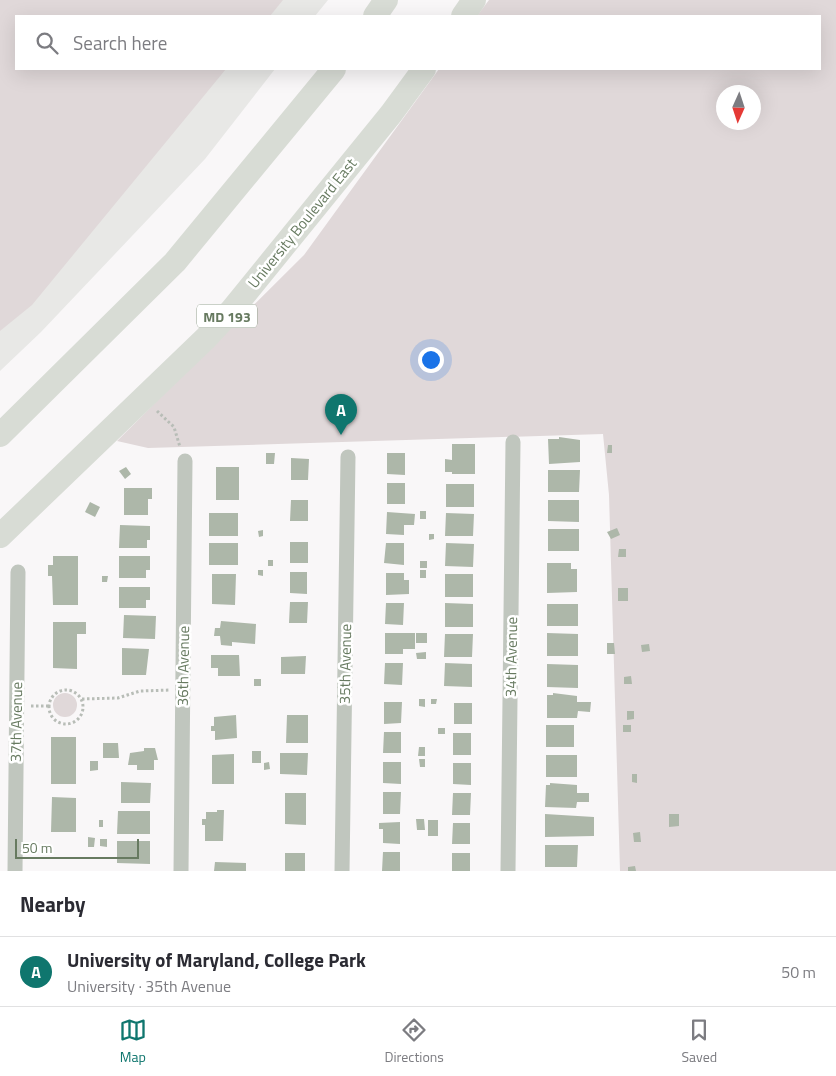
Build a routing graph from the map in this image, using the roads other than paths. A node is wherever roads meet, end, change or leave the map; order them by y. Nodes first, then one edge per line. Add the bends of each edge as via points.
1 (386, 0) edge
2 (375, 15) edge
3 (333, 70) edge
4 (423, 70) edge
5 (0, 435) edge
6 (513, 442) dead end
7 (348, 457) dead end
8 (185, 461) road end
9 (0, 536) edge
10 (18, 572) dead end
11 (15, 871) edge
12 (181, 871) edge
13 (342, 871) edge
14 (508, 871) edge

1 - 2 main road
3 - 5 main road via 175,262
4 - 9 main road, University Boulevard East / MD 193 via 231,312
6 - 14 street, 34th Avenue
7 - 13 street, 35th Avenue
8 - 12 street, 36th Avenue
10 - 11 street, 37th Avenue

